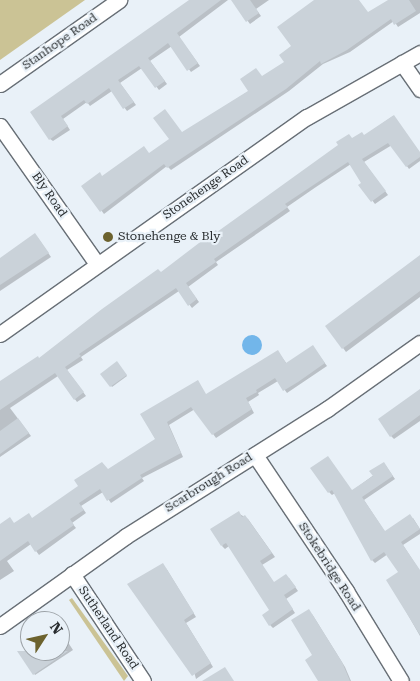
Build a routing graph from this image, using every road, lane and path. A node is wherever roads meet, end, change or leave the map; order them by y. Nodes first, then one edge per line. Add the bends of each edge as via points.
1 (119, 0) edge
2 (420, 53) edge
3 (402, 63) junction
4 (0, 84) edge
5 (420, 89) edge
6 (0, 126) edge
7 (97, 264) junction
8 (0, 334) edge
9 (420, 343) edge
10 (255, 455) junction
11 (72, 574) junction
12 (0, 626) edge
13 (143, 681) edge
14 (401, 681) edge

1 - 4 street, Stanhope Road
2 - 3 street, Stonehenge Road
3 - 5 street
3 - 7 street, Stonehenge Road via 307,118
6 - 7 street, Bly Road
7 - 8 street, Stonehenge Road
9 - 10 street, Scarbrough Road via 380,374
10 - 11 street, Scarbrough Road via 170,507
10 - 14 street, Stokebridge Road via 346,591
11 - 12 street, Scarbrough Road
11 - 13 street, Sutherland Road

